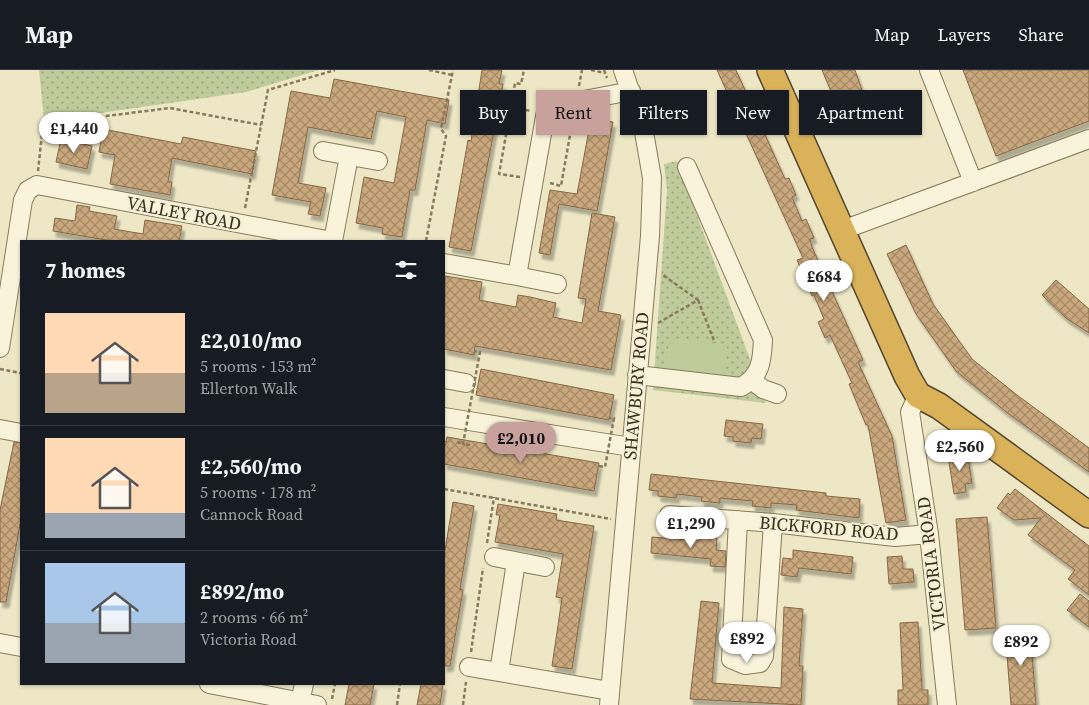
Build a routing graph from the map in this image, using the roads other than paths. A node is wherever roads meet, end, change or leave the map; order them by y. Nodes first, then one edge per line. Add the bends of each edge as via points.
1 (623, 70) edge
2 (770, 70) edge
3 (928, 70) edge
4 (631, 90) edge
5 (620, 93) edge
6 (645, 135) edge
7 (1089, 139) edge
8 (323, 151) dead end
9 (349, 156) junction
10 (378, 160) dead end
11 (687, 166) dead end
12 (972, 182) junction
13 (840, 231) junction
14 (327, 240) edge
15 (332, 240) edge
16 (445, 263) edge
17 (517, 276) junction
18 (557, 284) dead end
19 (15, 301) edge
20 (0, 348) edge
21 (637, 375) junction
22 (445, 379) edge
23 (753, 380) junction
24 (466, 383) dead end
25 (777, 394) dead end
26 (918, 394) junction
27 (445, 417) edge
28 (0, 430) edge
29 (20, 433) edge
30 (631, 447) junction
31 (669, 515) dead end
32 (1089, 515) edge
33 (738, 520) junction
34 (773, 523) junction
35 (928, 534) junction
36 (488, 555) road end
37 (516, 562) junction
38 (545, 567) dead end
39 (0, 644) edge
40 (20, 648) edge
41 (469, 667) road end
42 (499, 672) junction
43 (214, 685) edge
44 (304, 685) edge
45 (610, 698) edge
46 (309, 703) edge
47 (947, 705) edge

1 - 4 street, SHAWBURY ROAD
2 - 13 highway
3 - 12 street
5 - 17 street via 553,106 546,111
6 - 21 street, SHAWBURY ROAD via 652,178
7 - 12 street
8 - 9 street
9 - 10 street
9 - 15 street
11 - 23 street via 763,340 762,358
12 - 13 street
13 - 26 highway
14 - 19 street, VALLEY ROAD via 37,185 28,190 23,200
16 - 17 street
17 - 18 street
19 - 20 street
21 - 23 street via 741,387
21 - 30 street, SHAWBURY ROAD
22 - 24 street
23 - 25 street via 763,389
26 - 32 highway
26 - 35 street, VICTORIA ROAD via 910,412
27 - 30 street
28 - 29 street
30 - 45 street, SHAWBURY ROAD
31 - 33 street, BICKFORD ROAD
33 - 34 street, BICKFORD ROAD
33 - 34 street via 730,659 745,665 760,663 764,656
34 - 35 street, BICKFORD ROAD via 895,537
35 - 47 street, VICTORIA ROAD
36 - 37 street
37 - 38 street
37 - 42 street
39 - 40 street
41 - 42 street
42 - 45 street
43 - 46 street
44 - 46 street

